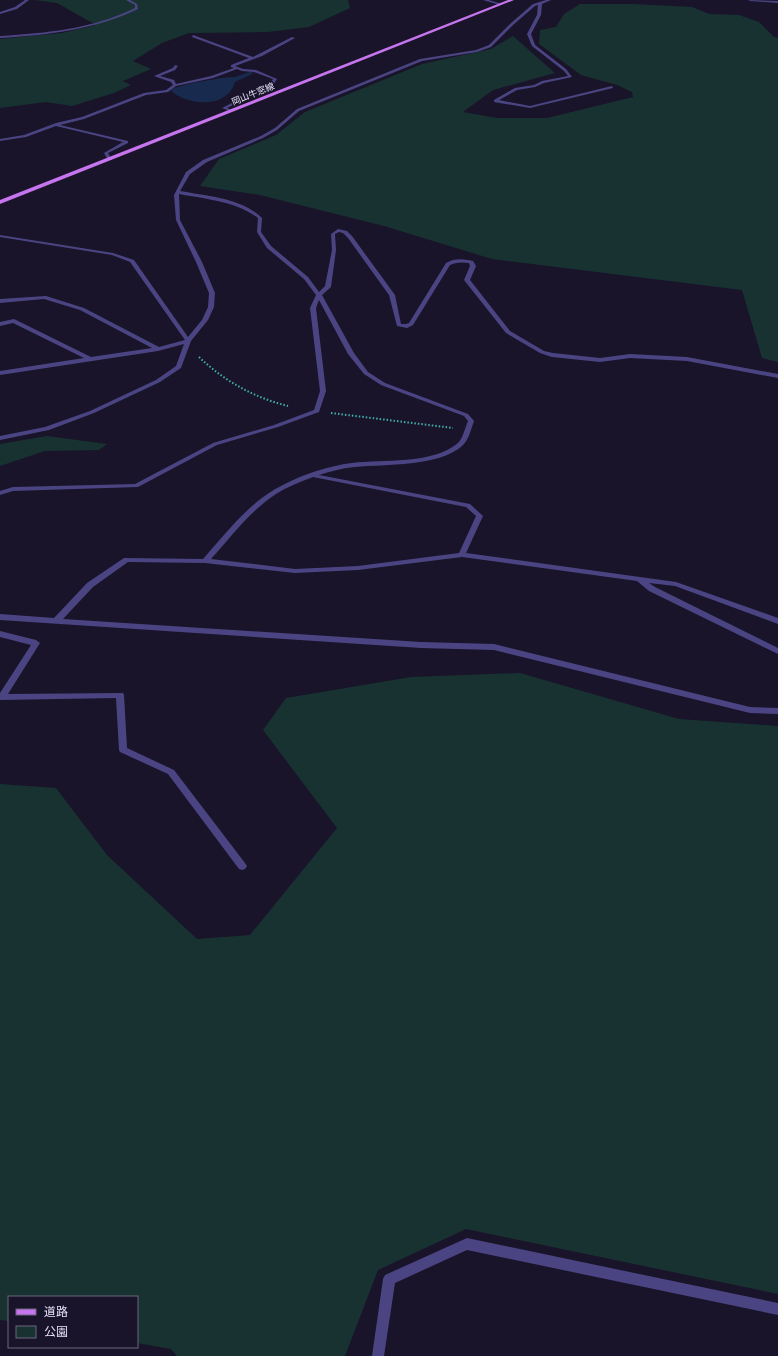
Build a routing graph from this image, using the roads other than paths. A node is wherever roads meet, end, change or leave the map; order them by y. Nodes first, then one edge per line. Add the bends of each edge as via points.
1 (27, 0) edge
2 (128, 0) edge
3 (485, 0) edge
4 (512, 0) edge
5 (549, 0) edge
6 (750, 0) edge
7 (778, 2) edge
8 (540, 3) junction
9 (500, 4) junction
10 (0, 13) edge
11 (193, 36) dead end
12 (0, 37) edge
13 (294, 38) dead end
14 (252, 58) junction
15 (176, 66) dead end
16 (237, 68) junction
17 (175, 85) junction
18 (612, 87) dead end
19 (231, 111) junction
20 (56, 125) junction
21 (0, 140) edge
22 (110, 159) junction
23 (178, 192) junction
24 (0, 202) edge
25 (0, 236) edge
26 (319, 296) junction
27 (0, 301) edge
28 (0, 324) edge
29 (188, 341) junction
30 (158, 349) junction
31 (90, 359) junction
32 (0, 373) edge
33 (778, 376) edge
34 (0, 438) edge
35 (314, 476) junction
36 (0, 493) edge
37 (462, 555) junction
38 (205, 561) junction
39 (639, 579) junction
40 (0, 617) edge
41 (56, 621) junction
42 (778, 621) edge
43 (0, 634) edge
44 (778, 651) edge
45 (1, 696) edge
46 (778, 711) edge
47 (242, 866) dead end
48 (778, 1309) edge
49 (378, 1356) edge

1 - 10 street via 16,8
2 - 12 street via 137,8 125,15 62,32
3 - 9 street
4 - 9 main road, 岡山牛窓線
5 - 8 street
6 - 7 street
8 - 18 street via 540,15 529,34 533,45 565,70 570,77 516,89 495,101 530,107
8 - 23 street via 534,5 490,46 477,51 421,60 298,110 262,137 205,161 188,173
9 - 19 main road, 岡山牛窓線
11 - 14 street
13 - 14 street
14 - 16 street via 232,66
15 - 17 street via 156,76 173,81
16 - 17 street via 212,78
16 - 19 street via 255,71 275,79 272,84 224,108
17 - 20 street via 167,91 145,94
19 - 22 main road, 岡山牛窓線
20 - 21 street via 25,136
20 - 22 street via 128,142 106,153
22 - 24 main road, 岡山牛窓線
23 - 26 street via 233,204 252,211 260,218 259,232 269,247 306,278
23 - 29 street via 178,220 212,293 212,307
25 - 29 street via 114,254 132,261
26 - 33 street via 328,287 334,250 334,231 342,230 350,237 392,295 399,325 411,324 448,264 465,260 473,266 467,280 508,332 542,352 600,360 630,356 687,359
26 - 35 street via 351,354 366,373 384,384 466,415 471,421 460,445 446,453 425,458 340,467
26 - 36 street via 312,308 323,391 317,411 215,444 136,486 13,488
27 - 30 street via 44,297 76,307
28 - 31 street via 14,321
29 - 30 street
29 - 34 street via 179,367 158,381 92,412 47,429
30 - 31 street
31 - 32 street
35 - 37 street via 468,505 480,516
35 - 38 street via 285,486 264,500
37 - 38 street via 358,568 295,571
37 - 39 street
38 - 41 street via 127,560 90,585
39 - 42 street via 676,584
39 - 44 street via 652,589
40 - 41 street
41 - 46 street via 494,647 750,710
43 - 45 street via 36,643
45 - 47 street via 120,696 123,750 172,772
48 - 49 street via 468,1244 390,1279

